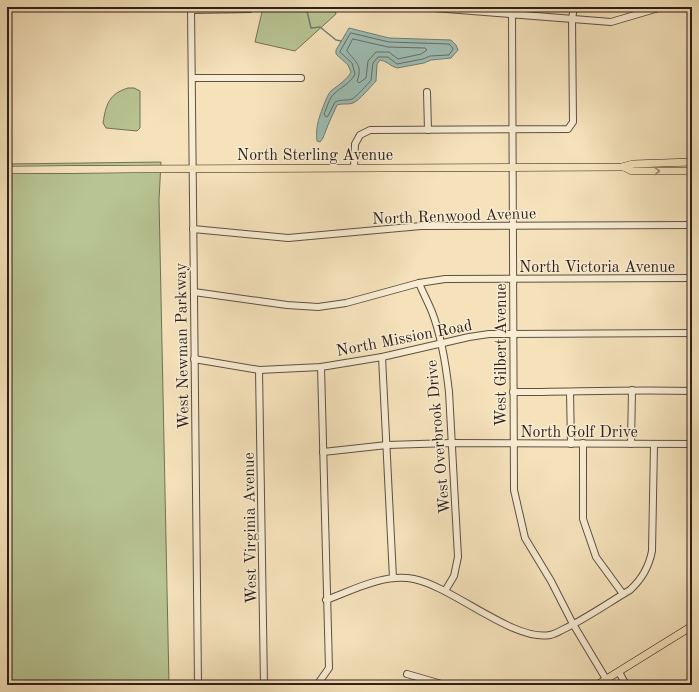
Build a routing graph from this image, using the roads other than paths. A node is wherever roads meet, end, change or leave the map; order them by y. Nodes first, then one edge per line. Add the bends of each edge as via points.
1 (254, 7) edge
2 (421, 7) edge
3 (574, 7) edge
4 (662, 7) edge
5 (454, 8) edge
6 (190, 9) edge
7 (513, 10) edge
8 (572, 19) junction
9 (192, 78) junction
10 (301, 78) dead end
11 (427, 92) dead end
12 (513, 129) junction
13 (428, 130) junction
14 (692, 162) edge
15 (624, 167) junction
16 (192, 168) junction
17 (354, 168) junction
18 (513, 168) junction
19 (7, 170) edge
20 (692, 171) edge
21 (512, 225) junction
22 (692, 225) edge
23 (193, 229) junction
24 (692, 278) edge
25 (513, 280) junction
26 (419, 283) junction
27 (194, 292) junction
28 (692, 333) edge
29 (512, 334) junction
30 (441, 343) junction
31 (382, 357) junction
32 (194, 359) junction
33 (321, 367) junction
34 (259, 370) junction
35 (632, 390) junction
36 (692, 391) edge
37 (513, 392) junction
38 (570, 392) junction
39 (451, 443) junction
40 (583, 443) junction
41 (387, 444) junction
42 (513, 444) junction
43 (571, 444) junction
44 (631, 444) junction
45 (692, 444) edge
46 (654, 445) junction
47 (323, 452) junction
48 (393, 578) junction
49 (445, 591) junction
50 (623, 594) junction
51 (326, 600) junction
52 (573, 624) junction
53 (692, 626) edge
54 (619, 672) junction
55 (407, 674) dead end
56 (606, 680) junction
57 (198, 685) edge
58 (264, 685) edge
59 (317, 685) edge
60 (445, 685) edge
61 (597, 685) edge
62 (626, 685) edge

1 - 6 street
2 - 5 street
3 - 8 street
4 - 8 street via 611,22
5 - 7 street
6 - 9 street, West Newman Parkway
7 - 8 street
7 - 12 street, West Gilbert Avenue
8 - 12 street via 573,122 568,129
9 - 10 street
9 - 16 street, West Newman Parkway
11 - 13 street
12 - 13 street
12 - 18 street, West Gilbert Avenue
13 - 17 street via 370,130 360,135 355,144
14 - 15 main road, North Sterling Avenue via 632,164
15 - 18 main road, North Sterling Avenue
15 -> 20 main road, North Sterling Avenue via 632,171
16 - 17 main road, North Sterling Avenue
16 - 19 main road, North Sterling Avenue
16 - 23 street, West Newman Parkway
17 - 18 main road, North Sterling Avenue
18 - 21 street, West Gilbert Avenue
21 - 22 street, North Renwood Avenue
21 - 23 street, North Renwood Avenue via 421,226 288,238
21 - 25 street, West Gilbert Avenue
23 - 27 street, West Newman Parkway
24 - 25 street, North Victoria Avenue
25 - 26 street, North Victoria Avenue via 445,279
25 - 29 street, West Gilbert Avenue
26 - 27 street, North Victoria Avenue via 318,307
26 - 30 street, West Overbrook Drive via 432,312
27 - 32 street, West Newman Parkway
28 - 29 street, North Mission Road
29 - 30 street, North Mission Road via 482,335
29 - 37 street, West Gilbert Avenue
30 - 31 street, North Mission Road
30 - 39 street, West Overbrook Drive via 448,386
31 - 33 street, North Mission Road
31 - 41 street
32 - 34 street, North Mission Road
32 - 57 street, West Newman Parkway
33 - 34 street, North Mission Road
33 - 47 street
34 - 58 street, West Virginia Avenue
35 - 36 street
35 - 38 street
35 - 44 street
37 - 38 street
37 - 42 street, West Gilbert Avenue
38 - 43 street
39 - 41 street, North Golf Drive
39 - 42 street, North Golf Drive
39 - 49 street, West Overbrook Drive via 458,556 454,576
40 - 43 street, North Golf Drive
40 - 44 street, North Golf Drive
40 - 50 street via 583,519 596,557
41 - 47 street, North Golf Drive
41 - 48 street
42 - 43 street, North Golf Drive
42 - 52 street, West Gilbert Avenue via 514,490 526,538
44 - 46 street, North Golf Drive
45 - 46 street, North Golf Drive
46 - 50 street via 652,551 644,575
47 - 51 street
48 - 49 street via 413,578
48 - 51 street via 379,580
49 - 52 street via 527,633 551,635
50 - 52 street
51 - 59 street via 329,668
52 - 56 street, West Gilbert Avenue
53 - 54 main road
54 - 56 main road
54 - 62 street
55 - 60 street
56 - 61 main road

